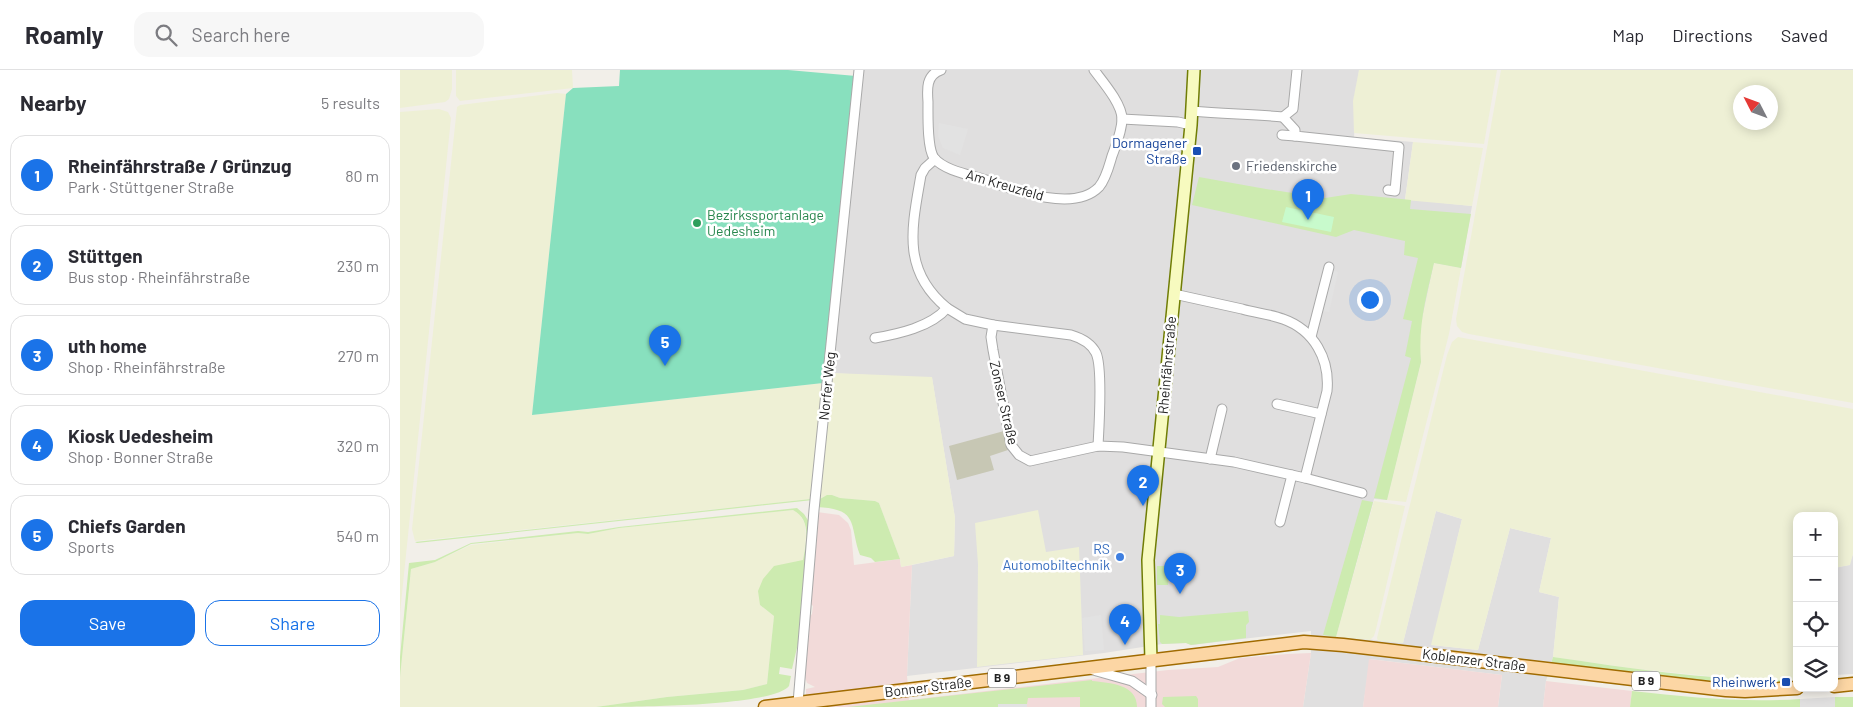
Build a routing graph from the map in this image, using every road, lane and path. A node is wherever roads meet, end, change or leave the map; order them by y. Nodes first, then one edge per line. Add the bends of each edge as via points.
1 (859, 70) edge
2 (941, 70) edge
3 (1094, 70) edge
4 (1194, 70) edge
5 (1296, 70) edge
6 (1192, 111) junction
7 (1283, 117) junction
8 (1122, 119) junction
9 (1191, 124) junction
10 (1282, 135) dead end
11 (1295, 136) junction
12 (935, 159) junction
13 (1388, 190) dead end
14 (1329, 267) dead end
15 (1174, 294) junction
16 (947, 308) junction
17 (993, 325) junction
18 (1312, 337) junction
19 (875, 338) dead end
20 (1276, 404) dead end
21 (1222, 409) dead end
22 (1321, 414) junction
23 (1098, 446) junction
24 (1159, 453) junction
25 (1210, 459) junction
26 (1292, 475) junction
27 (1305, 478) junction
28 (1362, 493) dead end
29 (1280, 522) dead end
30 (1151, 660) junction
31 (1084, 668) junction
32 (1853, 684) edge
33 (1838, 686) edge
34 (1793, 688) edge
35 (1152, 695) junction
36 (797, 705) edge
37 (765, 707) edge
38 (1152, 707) edge

1 - 36 street, Norfer Weg
2 - 12 street via 932,76 927,87
3 - 8 street via 1115,100
4 - 6 street, Rheinfährstraße
5 - 7 street via 1293,109
6 - 7 street
6 - 9 street, Rheinfährstraße
7 - 11 street via 1295,130
8 - 9 street
8 - 12 street, Am Kreuzfeld via 1104,180 1094,192 1079,197 1059,199 1036,195 959,172
9 - 15 street, Rheinfährstraße
10 - 11 street
11 - 13 street via 1399,146 1395,191
12 - 16 street via 921,175 911,232 919,274 927,288
14 - 18 street
15 - 18 street via 1280,318
15 - 24 street, Rheinfährstraße
16 - 17 street via 965,319
16 - 19 street via 938,317 924,323
17 - 23 street via 1062,333 1080,338 1094,350 1099,379
17 - 23 street, Zonser Straße via 992,350 1011,445 1016,452 1024,459 1036,461
18 - 22 street via 1328,373
20 - 22 street
21 - 25 street
22 - 27 street
23 - 24 street, Zonser Straße
24 - 25 street, Zonser Straße
24 - 30 street, Rheinfährstraße via 1148,560
25 - 26 street, Zonser Straße
26 - 27 street, Zonser Straße
26 - 29 street
27 - 28 street, Zonser Straße
30 - 31 main road, Bonner Straße / B 9
30 - 34 main road, Koblenzer Straße / B 9 via 1286,643 1321,642 1726,690
30 - 35 street
31 - 35 street via 1132,681
31 - 36 main road, Bonner Straße / B 9
32 - 33 main road
35 - 38 street
36 - 37 main road, Bonner Straße / B 9

